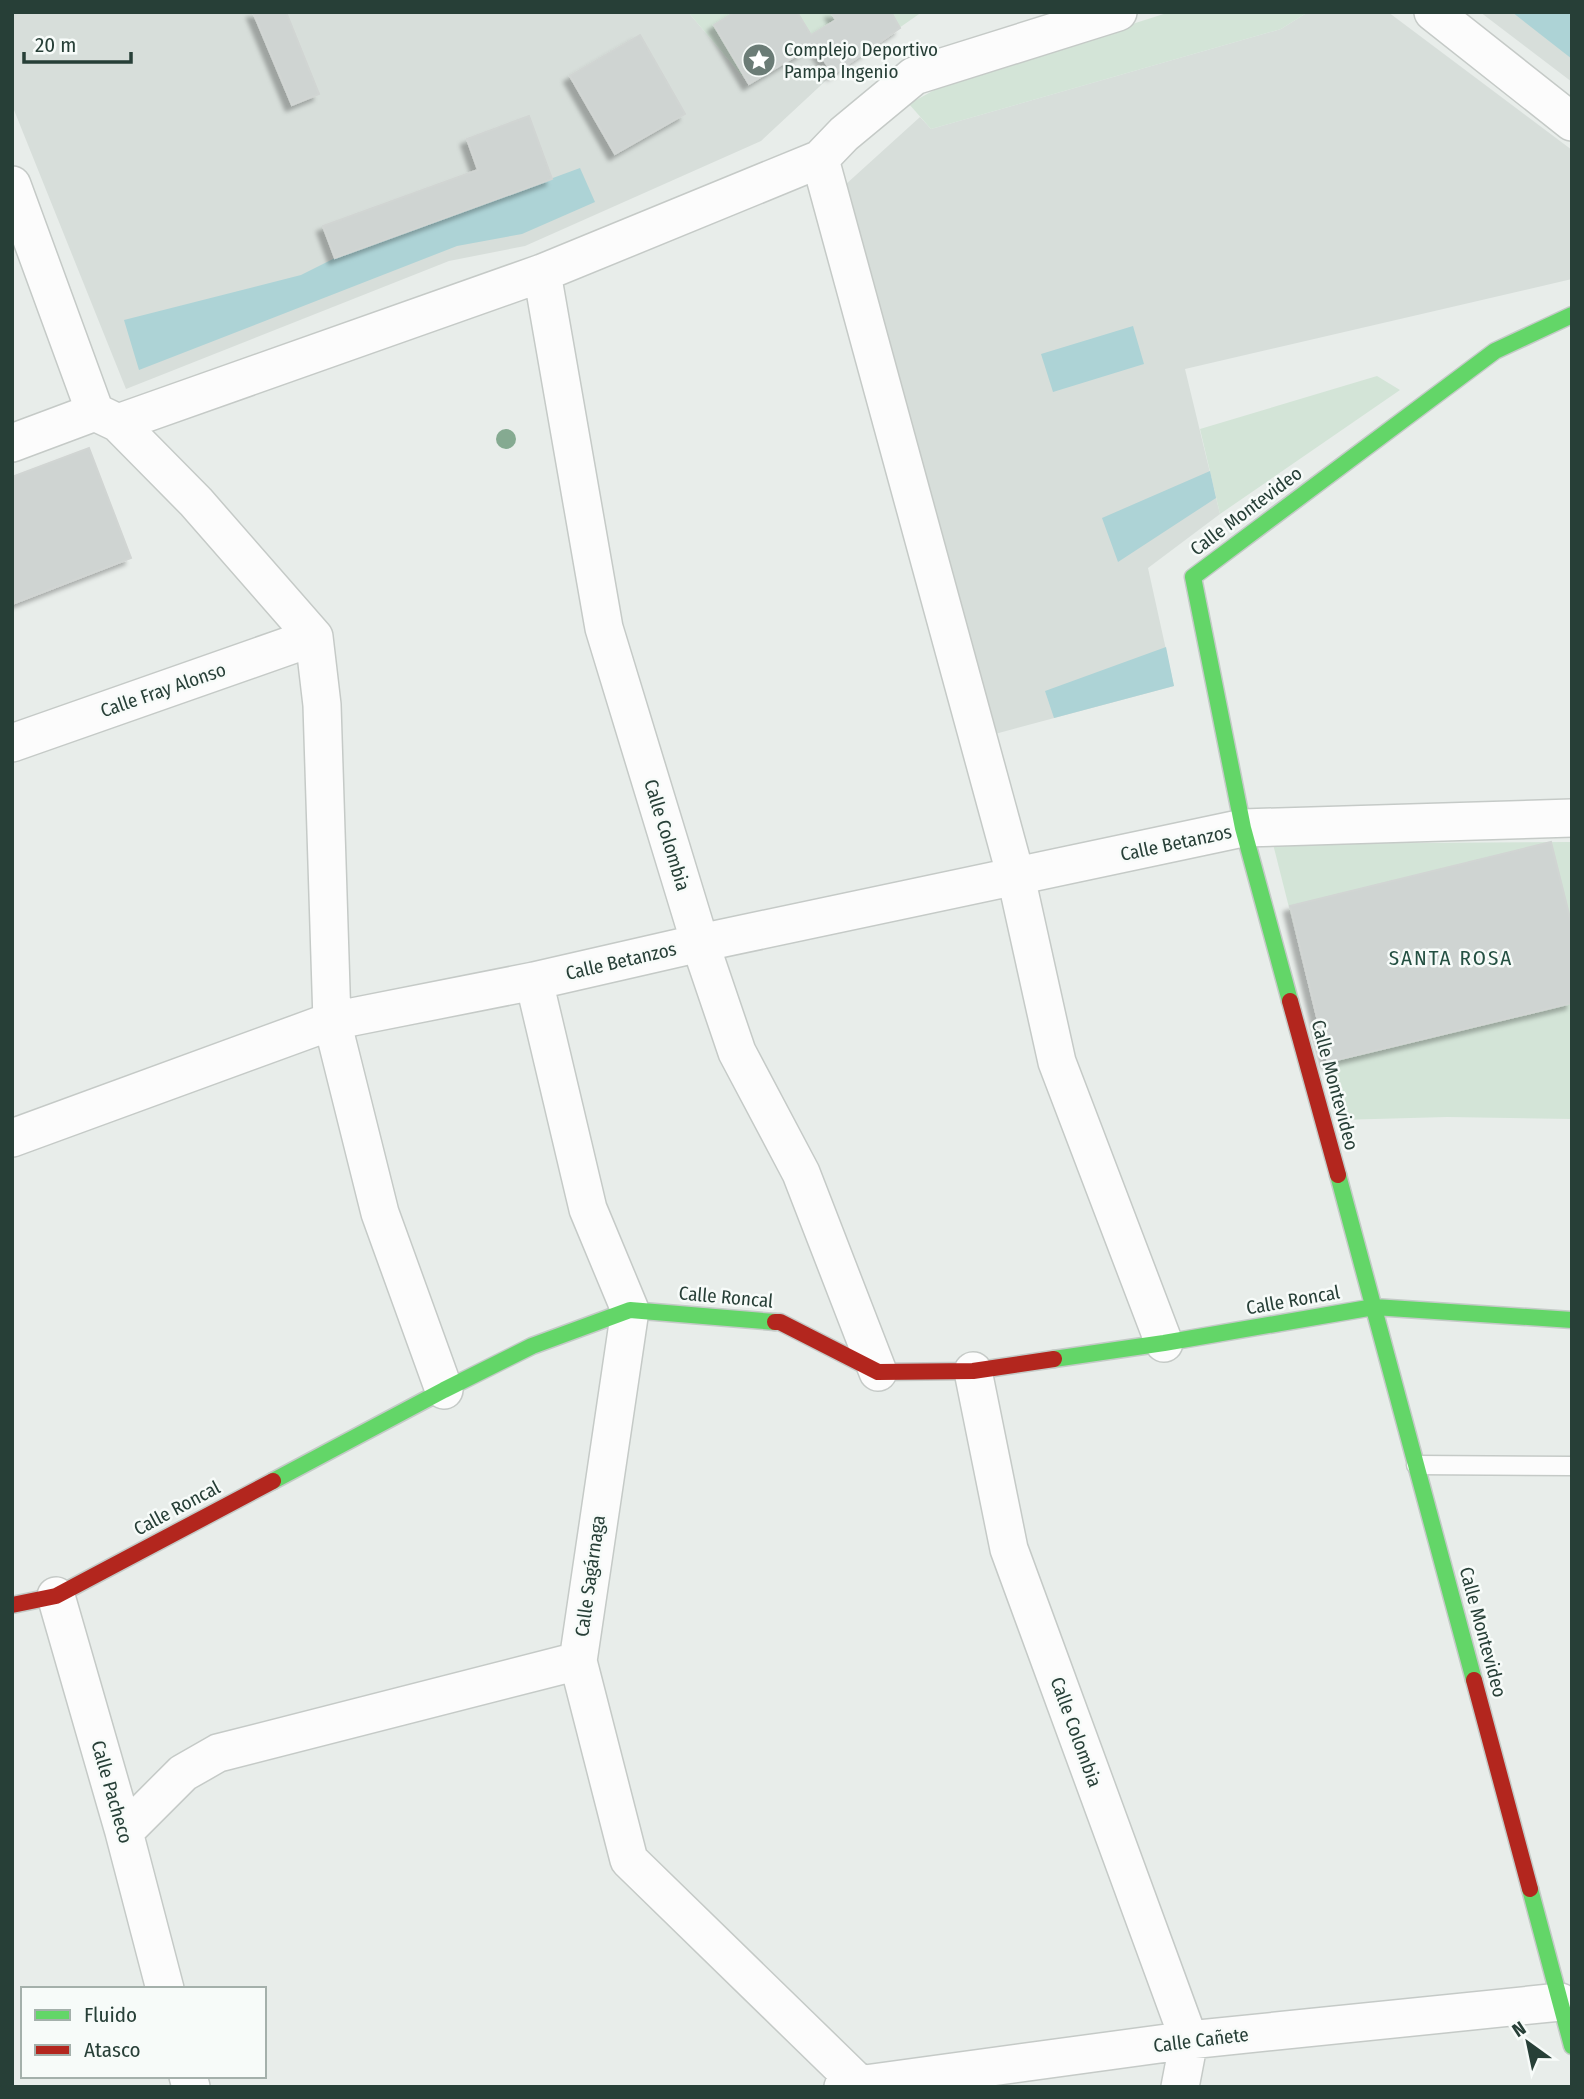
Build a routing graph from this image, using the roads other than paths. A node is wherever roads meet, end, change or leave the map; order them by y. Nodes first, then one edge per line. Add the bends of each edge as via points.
1 (1118, 12) edge
2 (1433, 12) edge
3 (1572, 122) edge
4 (820, 159) junction
5 (12, 185) edge
6 (542, 273) junction
7 (1572, 315) edge
8 (107, 418) junction
9 (12, 443) edge
10 (314, 637) junction
11 (12, 743) edge
12 (1572, 818) edge
13 (1243, 828) junction
14 (1016, 877) junction
15 (700, 943) junction
16 (534, 981) junction
17 (332, 1021) junction
18 (12, 1138) edge
19 (1374, 1307) junction
20 (630, 1310) junction
21 (1572, 1320) edge
22 (1164, 1343) junction
23 (973, 1371) junction
24 (878, 1372) junction
25 (444, 1390) junction
26 (1416, 1465) junction
27 (1572, 1466) edge
28 (56, 1596) junction
29 (12, 1605) edge
30 (578, 1661) junction
31 (124, 1832) junction
32 (164, 1987) edge
33 (1560, 2002) junction
34 (1189, 2040) junction
35 (1572, 2046) edge
36 (851, 2086) edge
37 (1180, 2087) edge

1 - 4 street via 914,76
2 - 3 street
4 - 6 street
4 - 14 street
5 - 8 street
6 - 8 street
6 - 15 street, Calle Colombia via 604,628
7 - 13 street, Calle Montevideo via 1495,351 1193,577
8 - 9 street
8 - 10 street via 196,502
10 - 11 street, Calle Fray Alonso
10 - 17 street via 322,705
12 - 13 street, Calle Betanzos
13 - 14 street, Calle Betanzos
13 - 19 street, Calle Montevideo
14 - 15 street, Calle Betanzos
14 - 22 street via 1057,1062
15 - 16 street, Calle Betanzos
15 - 24 street, Calle Colombia via 737,1052 801,1173
16 - 17 street, Calle Betanzos
16 - 20 street via 588,1209
17 - 18 street, Calle Betanzos
17 - 25 street via 380,1213
19 - 21 street, Calle Roncal
19 - 22 street, Calle Roncal
19 - 26 street, Calle Montevideo
20 - 24 street, Calle Roncal via 780,1322
20 - 25 street, Calle Roncal via 532,1346
20 - 30 street, Calle Sagárnaga
22 - 23 street, Calle Roncal
23 - 24 street, Calle Roncal
23 - 34 street, Calle Colombia via 1009,1549
25 - 28 street, Calle Roncal
26 - 27 lane
26 - 33 street, Calle Montevideo
28 - 29 street, Calle Roncal
28 - 31 street, Calle Pacheco
30 - 31 street via 218,1754 183,1773
30 - 36 street, Calle Sagárnaga via 629,1860
31 - 32 street, Calle Pacheco
33 - 34 street, Calle Cañete
33 - 35 street, Calle Montevideo
34 - 36 street, Calle Cañete
34 - 37 street

